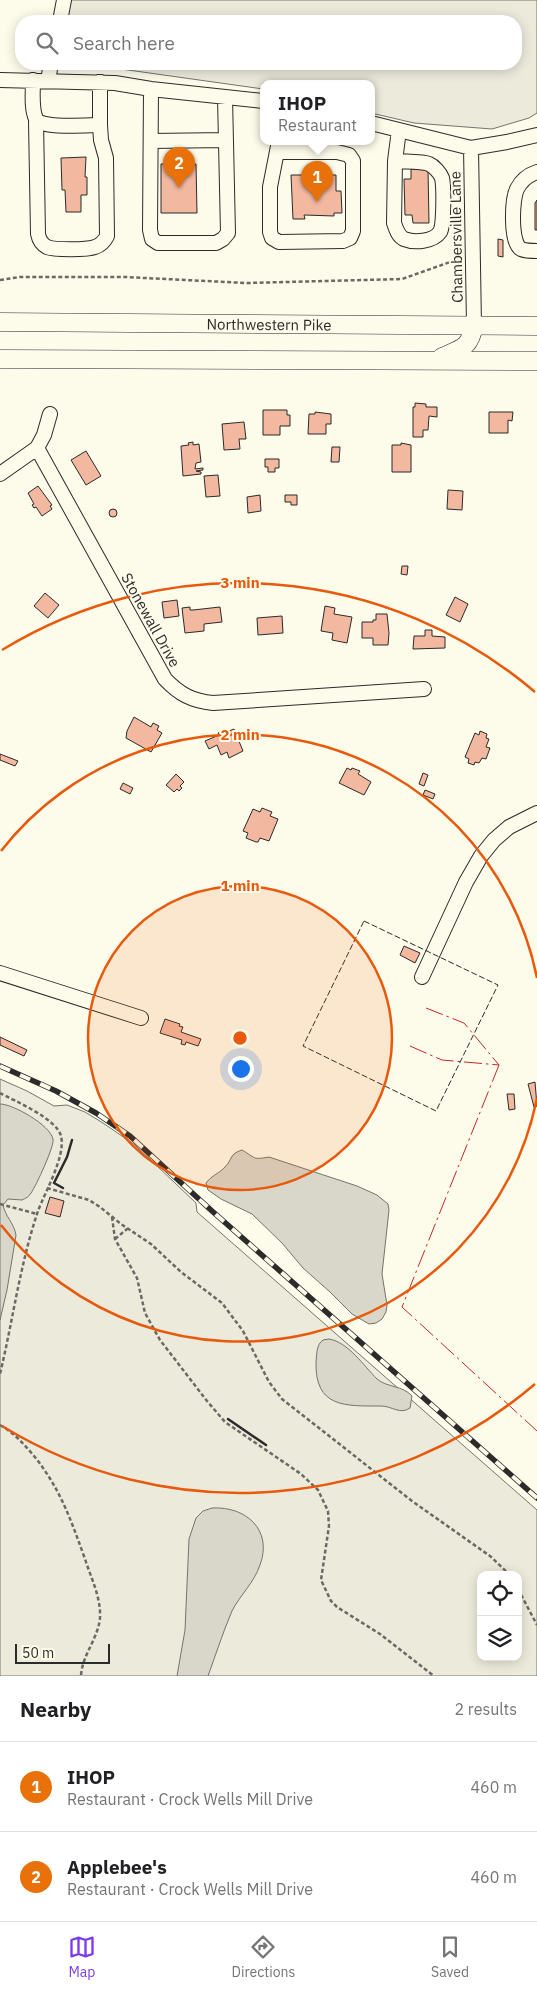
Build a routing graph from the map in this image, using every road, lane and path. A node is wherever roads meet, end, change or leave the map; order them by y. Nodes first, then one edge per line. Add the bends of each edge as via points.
1 (64, 0) edge
2 (61, 15) edge
3 (50, 70) edge
4 (0, 80) edge
5 (33, 80) junction
6 (48, 80) junction
7 (100, 82) junction
8 (151, 88) junction
9 (225, 97) junction
10 (260, 101) edge
11 (36, 121) junction
12 (375, 124) edge
13 (100, 125) junction
14 (399, 130) junction
15 (536, 134) edge
16 (226, 140) junction
17 (150, 141) junction
18 (278, 146) edge
19 (345, 147) edge
20 (471, 148) junction
21 (394, 162) junction
22 (537, 172) edge
23 (537, 251) edge
24 (453, 261) dead end
25 (0, 280) edge
26 (0, 322) edge
27 (474, 325) junction
28 (537, 326) edge
29 (0, 359) edge
30 (434, 360) junction
31 (537, 361) edge
32 (50, 414) dead end
33 (38, 448) junction
34 (0, 474) edge
35 (424, 689) dead end
36 (537, 813) edge
37 (0, 973) edge
38 (422, 977) dead end
39 (141, 1018) dead end
40 (0, 1093) edge
41 (47, 1188) junction
42 (0, 1204) edge
43 (38, 1214) junction
44 (112, 1217) junction
45 (127, 1229) junction
46 (115, 1239) junction
47 (0, 1374) edge
48 (0, 1425) edge
49 (506, 1571) edge
50 (522, 1597) edge
51 (537, 1625) edge
52 (81, 1676) edge
53 (434, 1676) edge

1 - 2 street
3 - 6 street
4 - 5 street
5 - 6 street
5 - 11 street
6 - 7 street
7 - 8 street
7 - 13 street
8 - 9 street
8 - 17 street
9 - 10 street
9 - 16 street
11 - 13 street via 45,125
11 - 13 street via 38,234 47,247 57,248 93,248 102,244 107,236 106,158
12 - 14 street
14 - 20 street
14 - 21 street
15 - 20 street
16 - 17 street
16 - 17 street via 228,233 216,243 158,244 152,239 150,230
18 - 19 street
18 - 19 street via 270,187 270,232 272,238 279,242 343,241 350,238 353,231 353,161
20 - 27 street, Chambersville Lane
21 - 21 street via 394,223 397,232 403,239 430,240 439,233 442,225 442,178 429,164
22 - 23 street via 522,180 516,191 514,235 521,249
24 - 25 path via 402,278 246,283 125,277 20,277
26 - 27 main road, Northwestern Pike
27 - 28 main road, Northwestern Pike
27 - 30 main road via 472,338 464,347
29 - 30 main road
30 - 31 main road
32 - 33 street
33 - 34 street
33 - 35 street, Stonewall Drive via 165,679 185,696 213,703
36 - 38 street via 509,827 481,856
37 - 39 street
40 - 41 path via 27,1106 58,1129 61,1150
41 - 43 path
41 - 44 path via 89,1200
42 - 43 path
43 - 47 path
44 - 45 path
44 - 46 path
45 - 46 path
45 - 49 path via 151,1244 229,1310 282,1399
46 - 53 path via 137,1278 151,1326 212,1408 225,1422 310,1481 322,1496 329,1526 322,1580 331,1601
48 - 52 path via 18,1438 55,1484 65,1503 96,1591 98,1626
50 - 51 path

